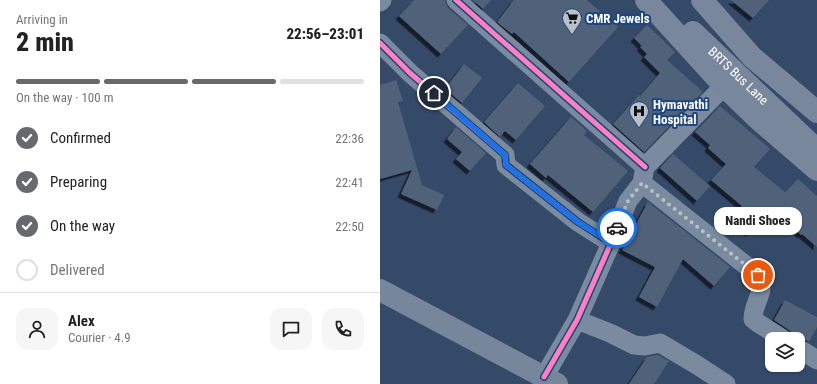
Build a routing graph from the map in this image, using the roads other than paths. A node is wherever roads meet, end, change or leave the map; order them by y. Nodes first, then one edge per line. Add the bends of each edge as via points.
1 (456, 0) edge
2 (646, 0) edge
3 (661, 0) edge
4 (702, 0) edge
5 (380, 43) edge
6 (724, 86) junction
7 (817, 112) edge
8 (817, 150) edge
9 (817, 170) edge
10 (643, 175) junction
11 (612, 243) junction
12 (380, 290) edge
13 (577, 320) junction
14 (771, 332) edge
15 (805, 352) edge
16 (817, 360) edge
17 (550, 381) edge
18 (726, 384) edge

1 - 10 street
2 - 6 main road
3 - 8 main road, BRTS Bus Lane
4 - 7 main road via 752,57
5 - 11 street via 410,73 505,155 506,165 578,222
6 - 9 main road
6 - 10 street
10 - 11 street via 628,201
10 - 14 street via 758,275 762,283 761,292 753,311 753,319
11 - 13 street
12 - 17 main road
13 - 17 street
13 - 18 street via 634,345 660,343
15 - 16 street

